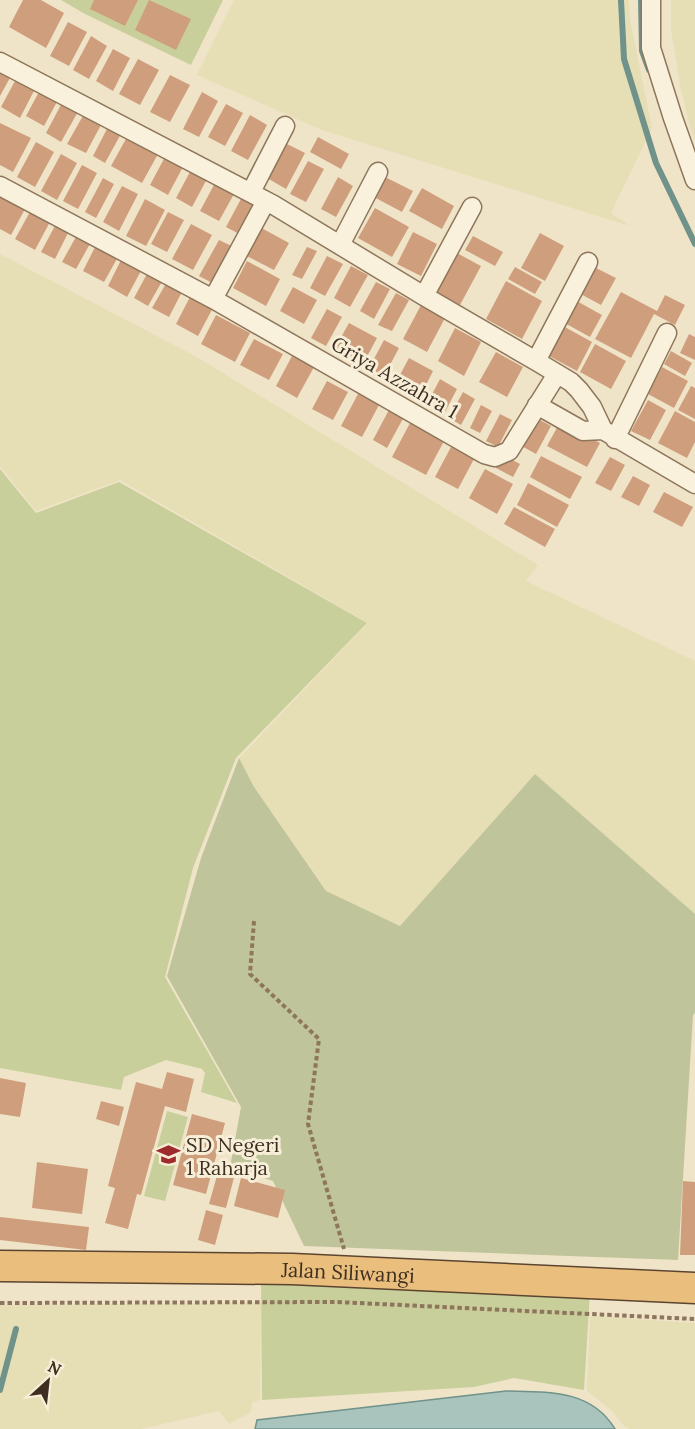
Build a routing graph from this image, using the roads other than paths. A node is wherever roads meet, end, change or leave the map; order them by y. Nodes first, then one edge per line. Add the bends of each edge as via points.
1 (651, 0) edge
2 (0, 62) edge
3 (285, 126) dead end
4 (378, 172) dead end
5 (695, 180) edge
6 (0, 186) edge
7 (259, 197) junction
8 (472, 207) dead end
9 (340, 245) junction
10 (588, 262) dead end
11 (424, 296) junction
12 (213, 299) junction
13 (667, 333) dead end
14 (536, 361) junction
15 (557, 374) junction
16 (537, 405) junction
17 (609, 435) junction
18 (694, 482) edge
19 (0, 1266) edge
20 (695, 1288) edge

1 - 5 street via 651,48
2 - 7 street
3 - 7 street
4 - 9 street
6 - 12 street, Griya Azzahra 1
7 - 9 street
7 - 12 street
8 - 11 street
9 - 11 street
10 - 14 street
11 - 14 street
12 - 16 street, Griya Azzahra 1 via 484,454 495,457 509,451
13 - 17 street
14 - 15 street
15 - 16 street, Griya Azzahra 1
15 - 17 street via 571,382
16 - 17 street via 583,431
17 - 18 street
19 - 20 highway, Jalan Siliwangi via 343,1270

